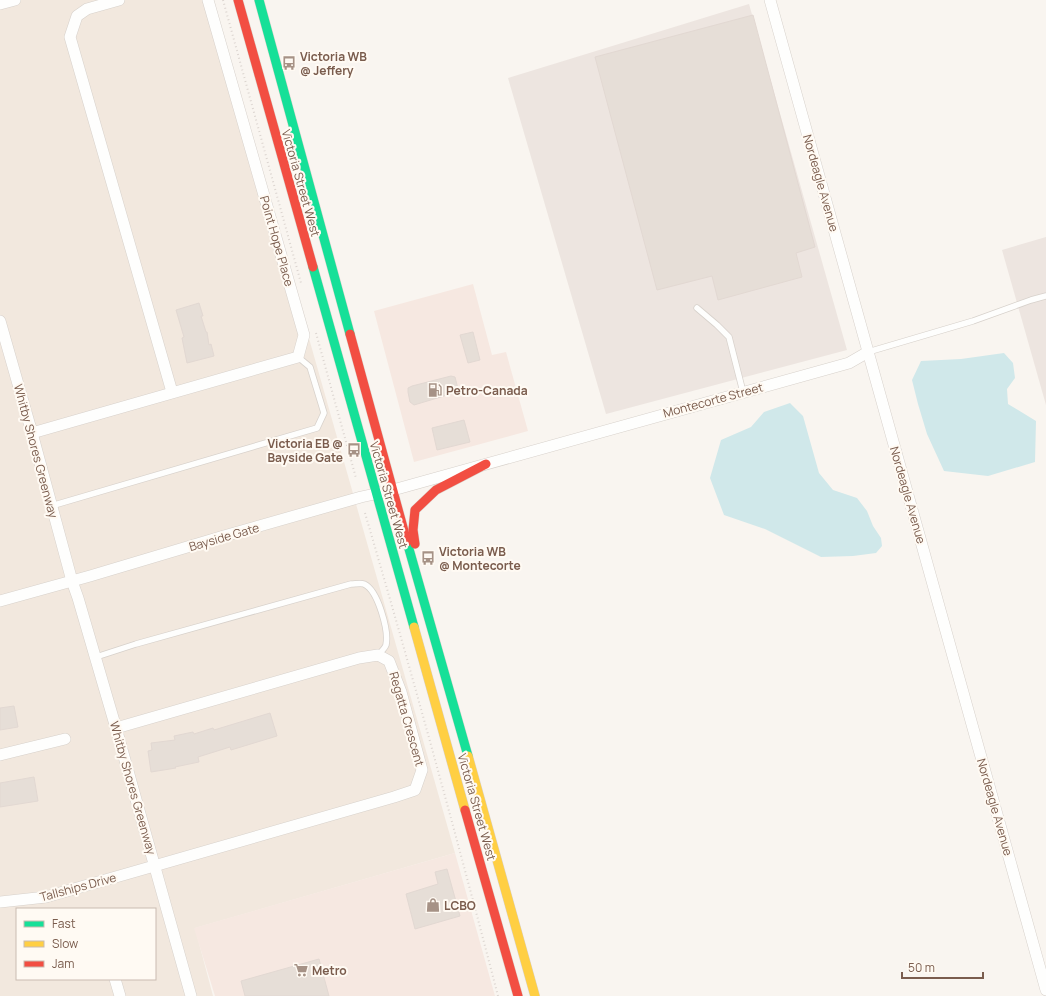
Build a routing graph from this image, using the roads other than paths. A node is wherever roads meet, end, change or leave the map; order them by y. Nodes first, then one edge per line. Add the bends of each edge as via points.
1 (15, 0) edge
2 (119, 0) edge
3 (208, 0) edge
4 (238, 0) edge
5 (770, 0) edge
6 (259, 1) edge
7 (0, 4) edge
8 (1046, 296) edge
9 (697, 308) dead end
10 (0, 321) edge
11 (868, 352) junction
12 (298, 357) junction
13 (172, 392) junction
14 (743, 392) junction
15 (32, 433) junction
16 (486, 464) junction
17 (393, 490) junction
18 (376, 494) junction
19 (51, 506) junction
20 (72, 581) junction
21 (423, 597) junction
22 (0, 601) edge
23 (378, 655) junction
24 (96, 657) junction
25 (116, 728) junction
26 (65, 739) dead end
27 (0, 755) edge
28 (155, 866) junction
29 (0, 902) edge
30 (115, 980) edge
31 (1046, 990) edge
32 (120, 996) edge
33 (191, 996) edge
34 (518, 996) edge
35 (535, 996) edge

1 - 7 street
2 - 13 street via 86,9 77,16 70,37
3 - 12 street, Point Hope Place via 304,335
4 - 18 main road, Victoria Street West
5 - 11 street, Nordeagle Avenue
6 - 17 main road, Victoria Street West
8 - 11 lane, Montecorte Street
9 - 14 lane via 729,337
10 - 15 street, Whitby Shores Greenway
11 - 14 street, Montecorte Street via 849,363
11 - 31 street, Nordeagle Avenue
12 - 13 street
12 - 19 lane via 310,367 324,413 316,428
13 - 15 street
14 - 16 street, Montecorte Street
15 - 19 street, Whitby Shores Greenway
16 - 17 street, Montecorte Street
16 - 21 main road via 436,490 416,510 413,530
17 - 18 street, Montecorte Street
17 - 21 main road, Victoria Street West
18 - 20 street, Bayside Gate
18 - 34 main road, Victoria Street West
19 - 20 street, Whitby Shores Greenway
20 - 22 street
20 - 24 street, Whitby Shores Greenway
21 - 35 main road, Victoria Street West
23 - 24 lane via 386,646 386,633 379,604 372,590 363,584 351,584
23 - 25 street via 359,658
23 - 28 street, Regatta Crescent via 389,661 403,699 422,770 415,790
24 - 25 street, Whitby Shores Greenway
25 - 28 street, Whitby Shores Greenway
26 - 27 street
28 - 29 street, Tallships Drive via 46,897
28 - 33 street, Whitby Shores Greenway
30 - 32 street

